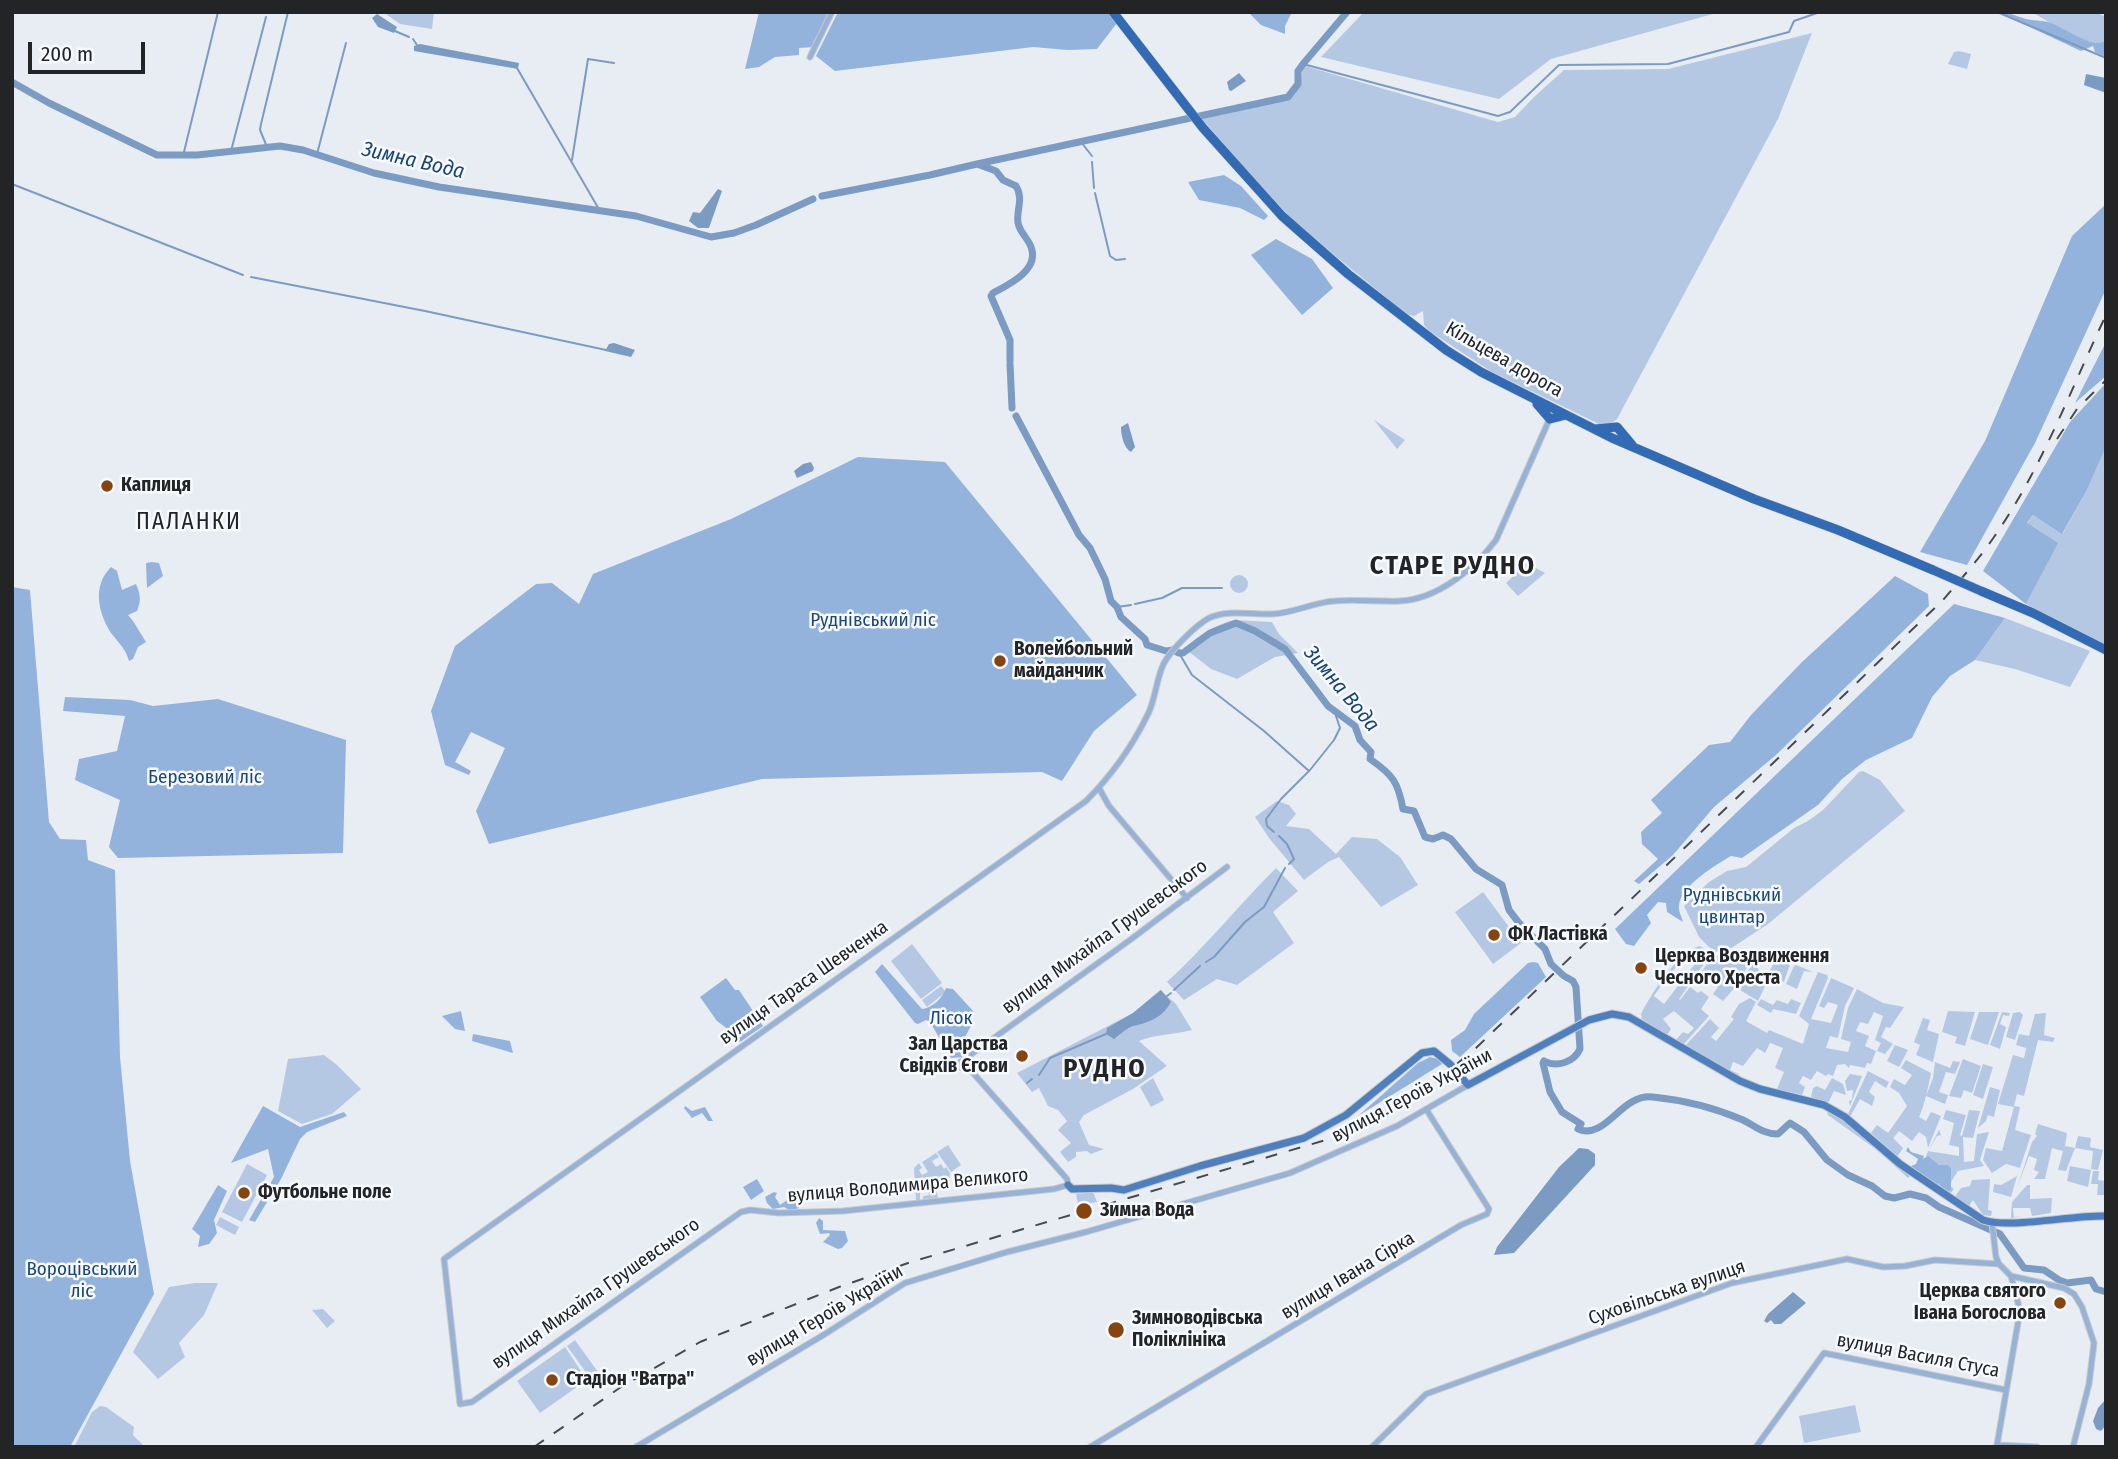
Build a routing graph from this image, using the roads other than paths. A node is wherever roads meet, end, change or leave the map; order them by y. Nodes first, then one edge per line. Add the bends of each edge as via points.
1 (832, 12) edge
2 (1113, 12) edge
3 (810, 57) dead end
4 (1533, 399) junction
5 (1554, 410) junction
6 (1566, 415) junction
7 (1550, 419) junction
8 (2106, 650) edge
9 (1099, 788) junction
10 (1227, 867) dead end
11 (1187, 898) junction
12 (1468, 1085) junction
13 (1426, 1109) junction
14 (1068, 1185) junction
15 (750, 1210) joint
16 (2106, 1216) edge
17 (1992, 1226) junction
18 (1999, 1264) junction
19 (2011, 1276) junction
20 (2006, 1390) junction
21 (460, 1404) joint
22 (1996, 1446) edge
23 (636, 1447) edge
24 (1090, 1447) edge
25 (1372, 1447) edge
26 (1756, 1447) edge
27 (2037, 1447) edge
28 (2073, 1447) edge

1 - 3 street
2 - 4 highway, Кільцева дорога via 1236,168 1282,216 1446,350
4 - 5 highway, Кільцева дорога
4 - 7 highway
5 - 6 highway, Кільцева дорога
5 - 7 street
6 - 7 highway
6 - 8 highway, Кільцева дорога, bridge via 1635,449 2033,613
7 - 9 street, вулиця Тараса Шевченка via 1496,540 1479,559 1445,586 1403,601 1332,601 1273,614 1210,618 1164,663 1152,704 1129,749
9 - 11 street
9 - 21 street, вулиця Тараса Шевченка via 1032,841 444,1259
10 - 11 street, вулиця Михайла Грушевського
11 - 14 street, вулиця Михайла Грушевського via 968,1056 964,1064
12 - 13 street, вулиця Героїв України
12 - 14 main road via 1434,1051 1422,1053 1346,1115 1304,1138 1124,1190 1072,1189
12 - 17 main road, вулиця Героїв України via 1584,1022 1612,1014 1629,1017 1740,1081 1819,1103 1843,1116 1900,1164
13 - 23 street, вулиця Героїв України via 1290,1173 905,1283
13 - 24 street, вулиця Івана Сірка via 1488,1214 1461,1225
14 - 15 street, вулиця Володимира Великого via 844,1211
15 - 21 street, вулиця Михайла Грушевського via 729,1220 472,1402
16 - 17 main road
17 - 18 street
18 - 19 street
18 - 25 street, Суховільська вулиця via 1935,1260 1884,1267 1847,1259 1732,1283 1426,1394
19 - 20 street via 2020,1311
19 - 28 street via 2064,1288 2082,1307 2094,1343
20 - 22 street
20 - 26 street, вулиця Василя Стуса via 1824,1353
22 - 27 street

